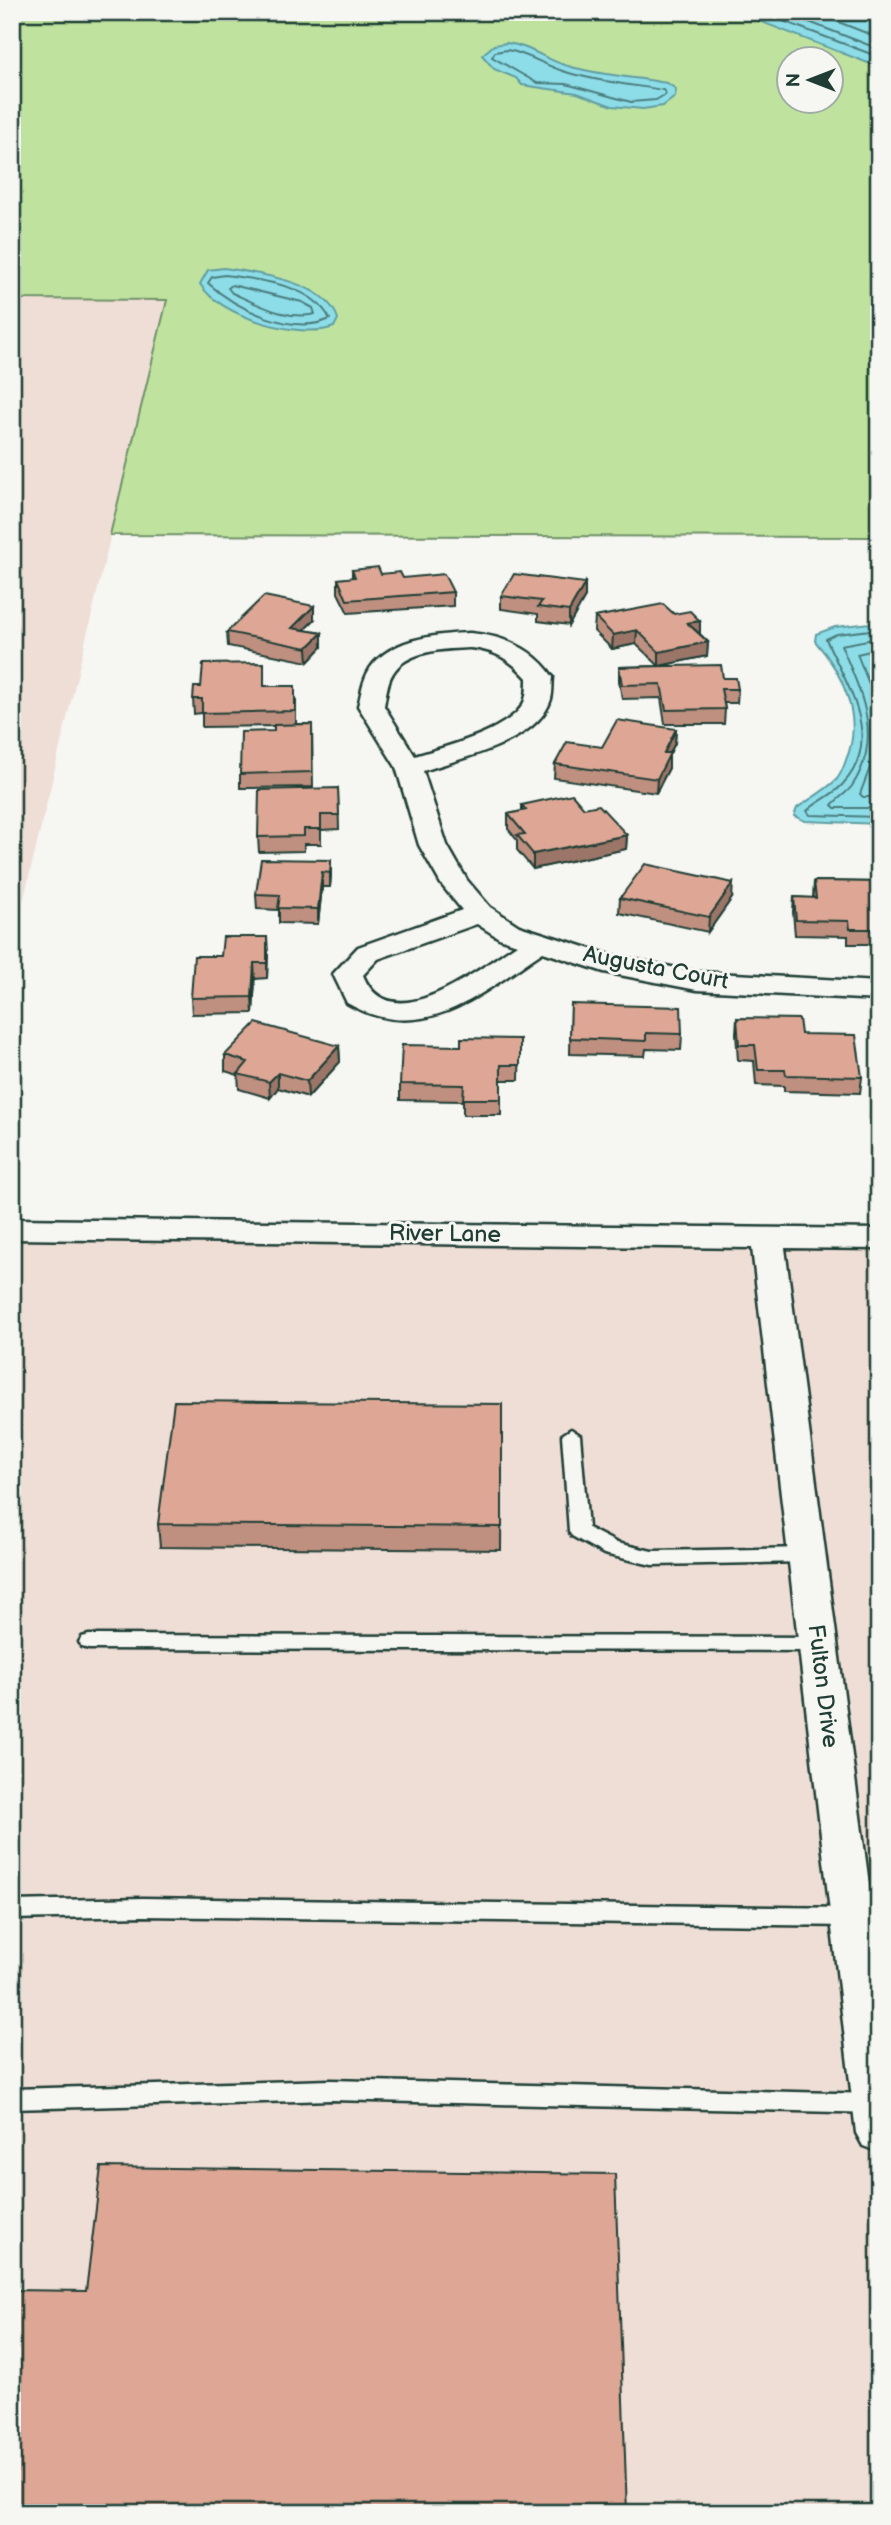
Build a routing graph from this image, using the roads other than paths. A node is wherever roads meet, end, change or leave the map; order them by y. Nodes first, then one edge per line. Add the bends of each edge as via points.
1 (409, 767) junction
2 (480, 913) junction
3 (539, 942) junction
4 (879, 991) edge
5 (12, 1228) edge
6 (766, 1238) junction
7 (879, 1239) edge
8 (571, 1435) dead end
9 (806, 1555) junction
10 (89, 1642) dead end
11 (818, 1644) junction
12 (12, 1910) edge
13 (851, 1917) junction
14 (12, 2099) edge
15 (877, 2119) edge

1 - 1 street, Augusta Court via 470,748 518,724 537,704 540,677 524,659 495,644 456,642 411,648 382,669 371,706
1 - 2 street, Augusta Court via 433,845 455,884
2 - 3 street, Augusta Court via 509,932
2 - 3 street via 368,953 348,975 357,997 380,1010 416,1012 462,993
3 - 4 street, Augusta Court via 604,963 697,981
5 - 6 street, River Lane
6 - 7 street, River Lane
6 - 9 street, Fulton Drive
8 - 9 lane via 579,1531 611,1549 652,1558
9 - 11 street, Fulton Drive
10 - 11 lane
11 - 13 street, Fulton Drive
12 - 13 lane via 144,1907
13 - 15 street, Fulton Drive
14 - 15 lane via 331,2090

